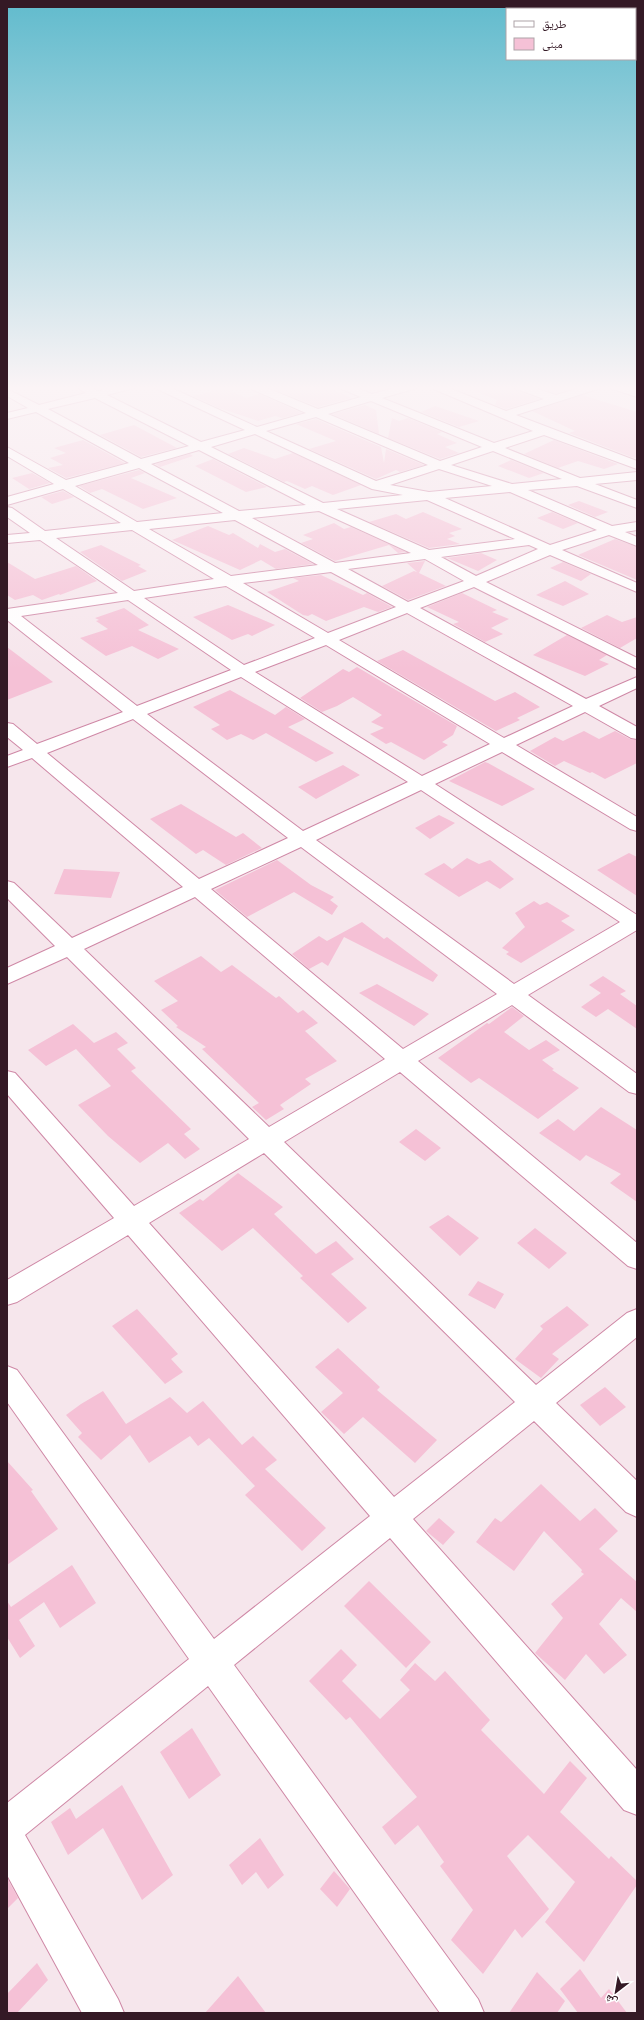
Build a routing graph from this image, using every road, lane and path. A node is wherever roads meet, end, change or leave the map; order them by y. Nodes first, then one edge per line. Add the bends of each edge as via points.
1 (56, 480) edge
2 (81, 480) edge
3 (169, 480) edge
4 (269, 480) edge
5 (363, 480) edge
6 (393, 480) edge
7 (487, 480) edge
8 (575, 480) edge
9 (596, 480) edge
10 (579, 482) junction
11 (64, 485) junction
12 (376, 486) junction
13 (514, 489) junction
14 (429, 496) junction
15 (7, 501) edge
16 (637, 504) edge
17 (320, 506) junction
18 (7, 511) edge
19 (236, 516) junction
20 (134, 526) junction
21 (637, 526) edge
22 (612, 529) junction
23 (44, 536) junction
24 (7, 539) edge
25 (528, 541) junction
26 (637, 542) edge
27 (550, 549) junction
28 (426, 554) junction
29 (333, 567) junction
30 (229, 581) junction
31 (475, 582) junction
32 (637, 588) edge
33 (129, 595) junction
34 (408, 608) junction
35 (7, 613) edge
36 (327, 639) junction
37 (637, 664) edge
38 (242, 671) junction
39 (637, 682) edge
40 (586, 706) junction
41 (135, 713) junction
42 (7, 728) edge
43 (637, 734) edge
44 (503, 745) junction
45 (36, 751) junction
46 (7, 762) edge
47 (422, 783) junction
48 (637, 825) edge
49 (302, 839) junction
50 (7, 887) edge
51 (196, 889) junction
52 (636, 922) edge
53 (69, 948) junction
54 (7, 977) edge
55 (513, 994) junction
56 (402, 1060) junction
57 (7, 1079) edge
58 (637, 1086) edge
59 (266, 1141) junction
60 (131, 1221) junction
61 (637, 1258) edge
62 (7, 1294) edge
63 (637, 1322) edge
64 (7, 1378) edge
65 (535, 1403) junction
66 (637, 1502) edge
67 (392, 1517) junction
68 (211, 1662) junction
69 (637, 1797) edge
70 (7, 1826) edge
71 (7, 1838) edge
72 (104, 2013) edge
73 (464, 2013) edge

1 - 11 street
2 - 11 street
3 - 19 street
4 - 17 street
5 - 12 street
6 - 12 street
7 - 13 street
8 - 10 street
9 - 10 street
10 - 13 street
10 - 16 street
11 - 15 street
11 - 20 street
12 - 14 street
12 - 17 street
13 - 14 street
13 - 22 street
14 - 17 street
14 - 25 street
17 - 19 street
17 - 28 street
18 - 23 street
19 - 20 street
19 - 29 street
20 - 23 street
20 - 30 street
21 - 22 street
22 - 26 street
22 - 27 street
23 - 24 street
23 - 33 street
25 - 27 street
25 - 28 street
27 - 31 street
27 - 32 street
28 - 29 street
28 - 31 street
29 - 30 street
29 - 34 street
30 - 33 street
30 - 36 street
31 - 34 street
31 - 37 street
33 - 35 street
33 - 38 street
34 - 36 street
34 - 40 street
35 - 41 street
36 - 38 street
36 - 44 street
38 - 41 street
38 - 47 street
39 - 40 street
40 - 43 street
40 - 44 street
41 - 45 street
41 - 49 street
42 - 45 street
44 - 47 street
44 - 48 street
45 - 46 street
45 - 51 street
47 - 49 street
47 - 52 street
49 - 51 street
49 - 55 street
50 - 53 street
51 - 53 street
51 - 56 street
52 - 55 street
53 - 54 street
53 - 59 street
55 - 56 street
55 - 58 street
56 - 59 street
56 - 61 street
57 - 60 street
59 - 60 street
59 - 65 street
60 - 62 street
60 - 67 street
63 - 65 street
64 - 68 street
65 - 66 street
65 - 67 street
67 - 68 street
67 - 69 street
68 - 70 street
68 - 73 street
71 - 72 street

